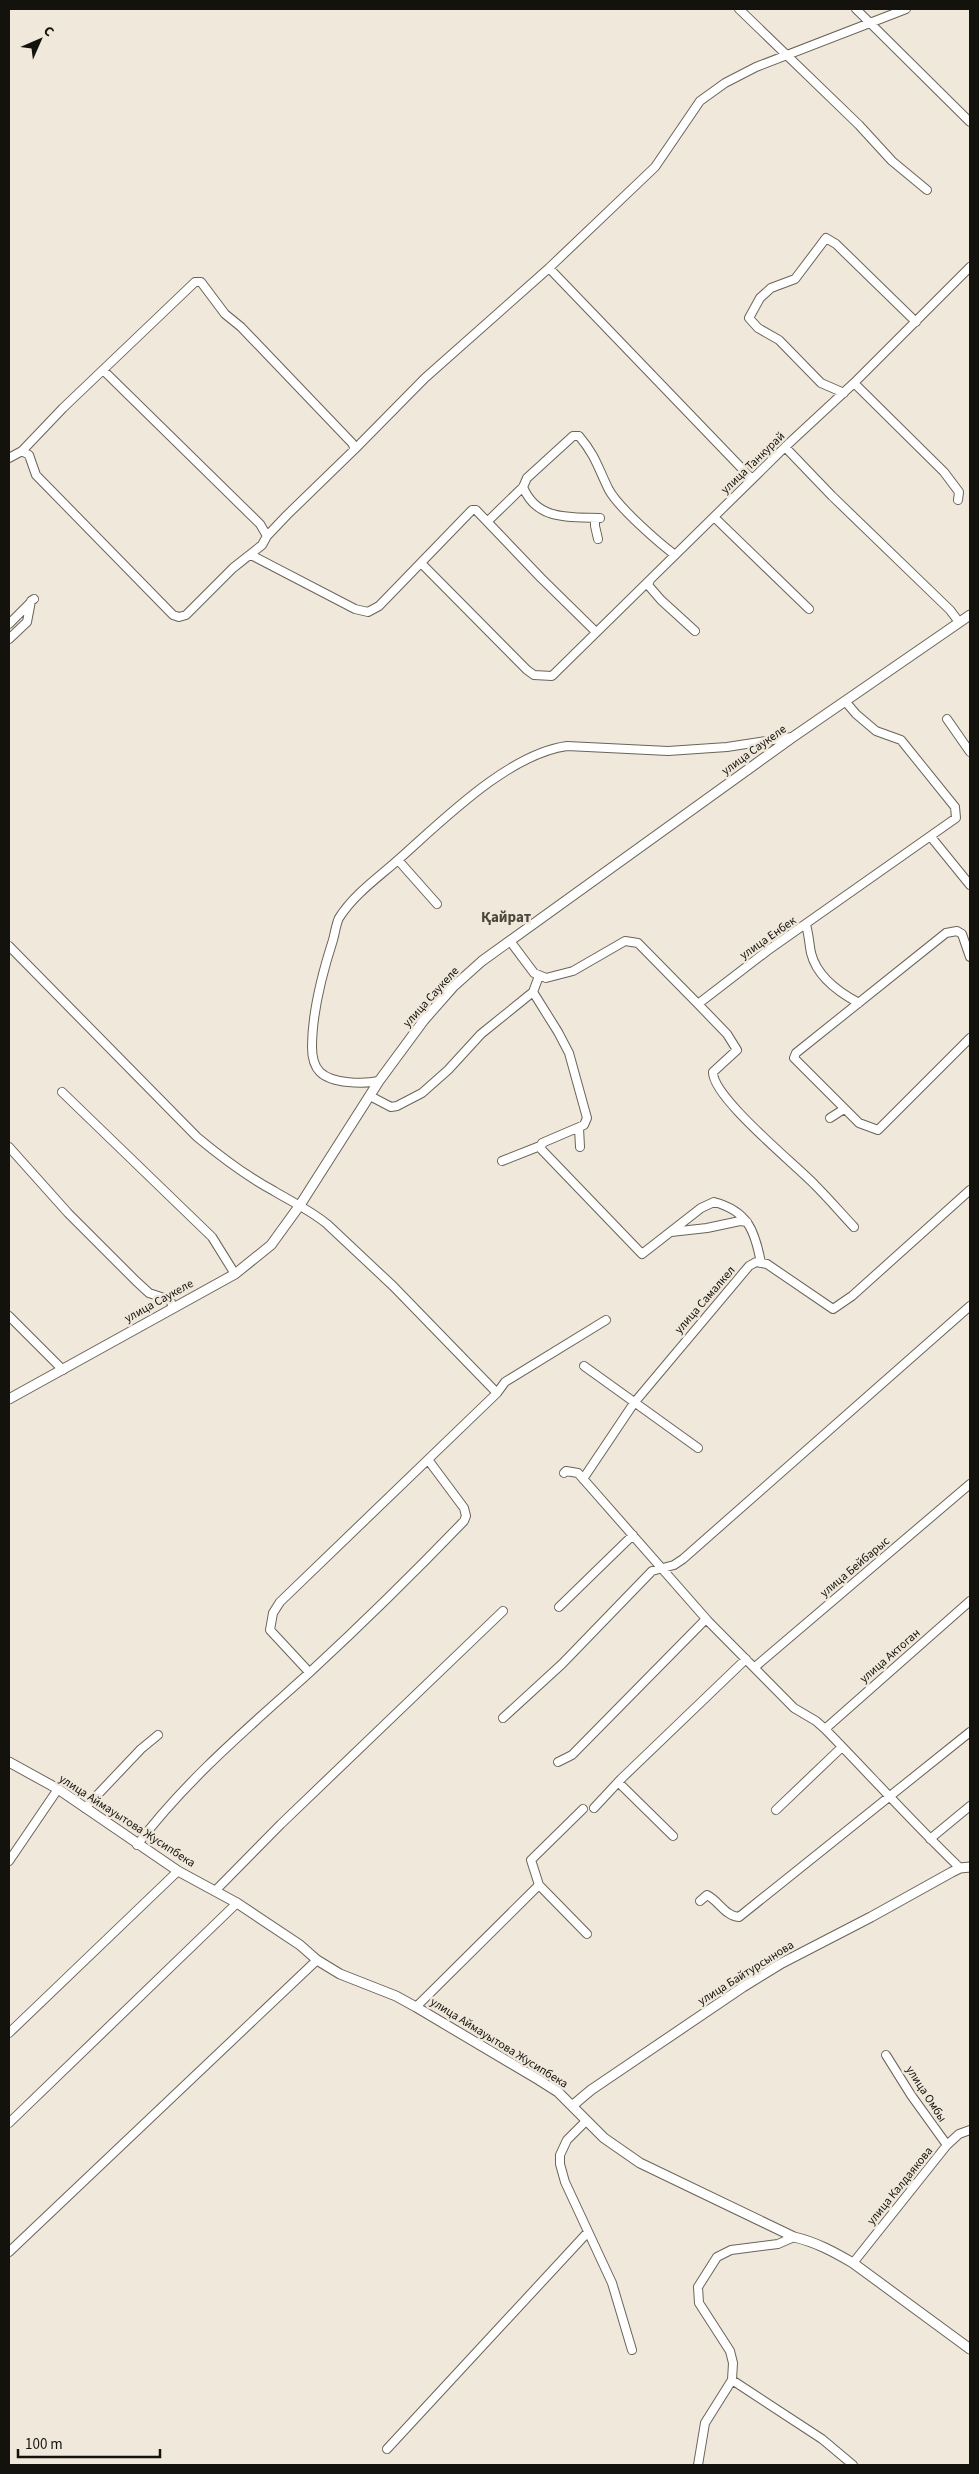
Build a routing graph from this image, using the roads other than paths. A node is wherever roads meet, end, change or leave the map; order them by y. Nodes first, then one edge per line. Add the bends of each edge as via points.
1 (739, 9) edge
2 (856, 9) edge
3 (906, 9) edge
4 (870, 23) junction
5 (786, 56) junction
6 (970, 122) edge
7 (927, 190) dead end
8 (970, 267) edge
9 (549, 268) junction
10 (916, 322) junction
11 (104, 371) junction
12 (854, 383) junction
13 (844, 392) junction
14 (785, 447) junction
15 (355, 449) junction
16 (22, 451) junction
17 (9, 458) edge
18 (752, 479) junction
19 (523, 487) junction
20 (958, 500) dead end
21 (714, 517) junction
22 (488, 520) junction
23 (267, 536) junction
24 (598, 539) dead end
25 (262, 545) junction
26 (251, 555) junction
27 (675, 555) junction
28 (264, 560) junction
29 (421, 563) junction
30 (650, 580) junction
31 (809, 609) dead end
32 (970, 615) edge
33 (959, 622) junction
34 (9, 624) edge
35 (695, 631) dead end
36 (596, 632) junction
37 (9, 639) edge
38 (845, 701) junction
39 (947, 719) dead end
40 (793, 737) junction
41 (970, 752) edge
42 (931, 836) junction
43 (398, 860) junction
44 (970, 885) edge
45 (436, 904) dead end
46 (806, 926) junction
47 (510, 941) junction
48 (9, 946) edge
49 (970, 957) edge
50 (539, 976) junction
51 (533, 992) junction
52 (859, 1003) junction
53 (698, 1004) junction
54 (970, 1038) edge
55 (379, 1081) junction
56 (62, 1092) dead end
57 (370, 1096) junction
58 (844, 1108) junction
59 (830, 1118) dead end
60 (579, 1128) junction
61 (540, 1146) junction
62 (580, 1146) dead end
63 (9, 1147) edge
64 (502, 1161) dead end
65 (970, 1190) edge
66 (300, 1205) junction
67 (748, 1222) junction
68 (854, 1227) dead end
69 (671, 1232) junction
70 (761, 1263) junction
71 (235, 1274) junction
72 (970, 1306) edge
73 (173, 1307) junction
74 (9, 1316) edge
75 (606, 1320) dead end
76 (584, 1366) dead end
77 (63, 1370) junction
78 (498, 1393) junction
79 (9, 1399) edge
80 (634, 1403) junction
81 (698, 1448) dead end
82 (429, 1461) junction
83 (564, 1473) dead end
84 (583, 1479) junction
85 (970, 1484) edge
86 (633, 1534) junction
87 (662, 1568) junction
88 (970, 1601) edge
89 (558, 1606) dead end
90 (503, 1610) dead end
91 (706, 1619) junction
92 (746, 1659) junction
93 (755, 1667) junction
94 (309, 1672) junction
95 (503, 1718) dead end
96 (825, 1729) junction
97 (970, 1732) edge
98 (158, 1735) dead end
99 (842, 1747) junction
100 (9, 1762) edge
101 (558, 1762) dead end
102 (618, 1782) junction
103 (58, 1789) junction
104 (890, 1796) junction
105 (970, 1806) edge
106 (85, 1808) junction
107 (594, 1808) dead end
108 (583, 1809) dead end
109 (776, 1810) dead end
110 (673, 1836) dead end
111 (930, 1839) junction
112 (137, 1845) junction
113 (9, 1861) edge
114 (970, 1867) edge
115 (960, 1868) junction
116 (178, 1871) junction
117 (539, 1885) junction
118 (215, 1891) junction
119 (700, 1901) dead end
120 (237, 1903) junction
121 (588, 1934) dead end
122 (317, 1960) junction
123 (416, 2007) junction
124 (9, 2033) edge
125 (886, 2055) dead end
126 (572, 2106) junction
127 (586, 2121) junction
128 (9, 2123) edge
129 (970, 2132) edge
130 (947, 2145) junction
131 (588, 2232) junction
132 (794, 2237) junction
133 (9, 2252) edge
134 (853, 2263) junction
135 (970, 2349) edge
136 (632, 2350) dead end
137 (732, 2380) junction
138 (387, 2449) dead end
139 (698, 2465) edge
140 (853, 2465) edge

1 - 5 street
2 - 4 street
3 - 4 street
4 - 5 street
4 - 6 street
5 - 7 street via 892,161
5 - 9 street via 725,83 700,101 655,167
8 - 10 street, улица Танкурай
9 - 15 street via 425,378
9 - 18 street
10 - 12 street, улица Танкурай
10 - 13 street via 826,238 795,279 771,288 760,298 749,318 758,328 779,340 821,383
11 - 15 street via 195,282 202,282 225,314 241,326 352,442
11 - 16 street
11 - 23 street via 260,524
12 - 13 street, улица Танкурай
12 - 20 street via 944,472 958,492
13 - 14 street, улица Танкурай
14 - 18 street, улица Танкурай
14 - 33 street
15 - 23 street
16 - 17 street
16 - 26 street via 29,455 36,474 173,615 186,615 222,578
18 - 21 street, улица Танкурай
19 - 22 street
19 - 24 street via 540,508 558,517 598,518 594,526
19 - 27 street via 527,478 558,449 574,436 579,436 593,453 610,491
21 - 27 street, улица Танкурай
21 - 31 street
22 - 29 street via 472,510
22 - 36 street
23 - 25 street
25 - 26 street
25 - 28 street via 260,556
26 - 28 street
27 - 30 street, улица Танкурай
28 - 29 street via 355,609 368,612 379,606
29 - 36 street, улица Танкурай via 534,676 552,676
30 - 35 street via 648,585 661,600
30 - 36 street, улица Танкурай
32 - 33 street, улица Саукеле
33 - 38 street, улица Саукеле
34 - 37 street via 32,600 27,622
38 - 40 street, улица Саукеле
38 - 42 street, улица Енбек via 876,731 901,740 955,807 956,818
39 - 41 street
40 - 43 street via 727,747 668,751 552,748 498,777 461,804
40 - 47 street, улица Саукеле
42 - 44 street
42 - 46 street, улица Енбек
43 - 45 street
43 - 55 street via 358,895 339,919 323,974 312,1047 313,1061 320,1072 330,1078
46 - 52 street via 812,954 821,974 845,996
46 - 53 street, улица Енбек via 767,951
47 - 50 street
47 - 55 street, улица Саукеле via 453,987
48 - 66 street via 197,1137 220,1157
49 - 52 street via 962,934 946,933
50 - 51 street
50 - 53 street via 553,977 573,971 631,940 638,943
51 - 57 street via 481,1034 422,1093 390,1107
51 - 60 street via 569,1054 587,1118
52 - 58 street via 794,1055 798,1063
53 - 68 street via 728,1034 737,1050 713,1072 719,1088
54 - 58 street via 878,1130 859,1123
55 - 57 street, улица Саукеле
56 - 71 street via 212,1237
57 - 66 street, улица Саукеле
58 - 59 street
60 - 61 street
60 - 62 street
61 - 64 street
61 - 69 street via 642,1254
63 - 73 street via 68,1213 136,1281 149,1292 170,1300
65 - 70 street via 852,1296 833,1309 774,1268
66 - 71 street, улица Саукеле via 272,1245
66 - 78 street via 327,1224 380,1273
67 - 69 street
67 - 69 street via 728,1206 714,1202 701,1208
67 - 70 street via 752,1226
70 - 80 street, улица Самалкел via 749,1266
71 - 73 street, улица Саукеле
72 - 87 street via 683,1559
73 - 77 street, улица Саукеле
74 - 77 street
75 - 78 street via 505,1382
76 - 80 street
77 - 79 street, улица Саукеле
78 - 82 street
80 - 81 street
80 - 84 street, улица Самалкел
82 - 94 street via 464,1508 464,1521
82 - 94 street via 280,1602 273,1613 270,1630
83 - 84 street via 572,1471
84 - 86 street
85 - 93 street, улица Бейбарыс
86 - 87 street
86 - 89 street
87 - 91 street
87 - 95 street via 652,1571 562,1664
88 - 96 street, улица Актоган
90 - 118 street
91 - 92 street
91 - 101 street via 572,1755
92 - 93 street
92 - 102 street
93 - 96 street via 794,1708
94 - 112 street via 186,1787
96 - 99 street
97 - 104 street
98 - 106 street via 141,1748
99 - 104 street
99 - 109 street
100 - 103 street, улица Аймауытова Жусипбека
102 - 107 street
102 - 110 street
103 - 106 street, улица Аймауытова Жусипбека
103 - 113 street
104 - 111 street
104 - 119 street via 739,1917 732,1916 714,1898 707,1896
105 - 111 street
106 - 112 street, улица Аймауытова Жусипбека
108 - 117 street via 531,1860
111 - 115 street
112 - 116 street, улица Аймауытова Жусипбека
114 - 115 street, улица Байтурсынова
115 - 126 street, улица Байтурсынова via 782,1963 591,2090
116 - 118 street, улица Аймауытова Жусипбека
116 - 124 street
117 - 121 street
117 - 123 street
118 - 120 street, улица Аймауытова Жусипбека
120 - 122 street, улица Аймауытова Жусипбека
120 - 128 street
122 - 123 street, улица Аймауытова Жусипбека via 340,1974
122 - 133 street
123 - 126 street, улица Аймауытова Жусипбека via 558,2092
125 - 130 street, улица Омбы
126 - 127 street, улица Аймауытова Жусипбека
127 - 131 street via 567,2140 560,2155 560,2164
127 - 132 street, улица Аймауытова Жусипбека via 604,2138 646,2166
129 - 130 street, улица Калдаякова via 959,2134
130 - 134 street, улица Калдаякова
131 - 136 street via 617,2297
131 - 138 street
132 - 134 street, улица Аймауытова Жусипбека via 820,2245
132 - 137 street via 778,2244 731,2250 717,2257 698,2287 699,2303 730,2351
134 - 135 street, улица Аймауытова Жусипбека
137 - 139 street via 705,2424
137 - 140 street via 822,2439

